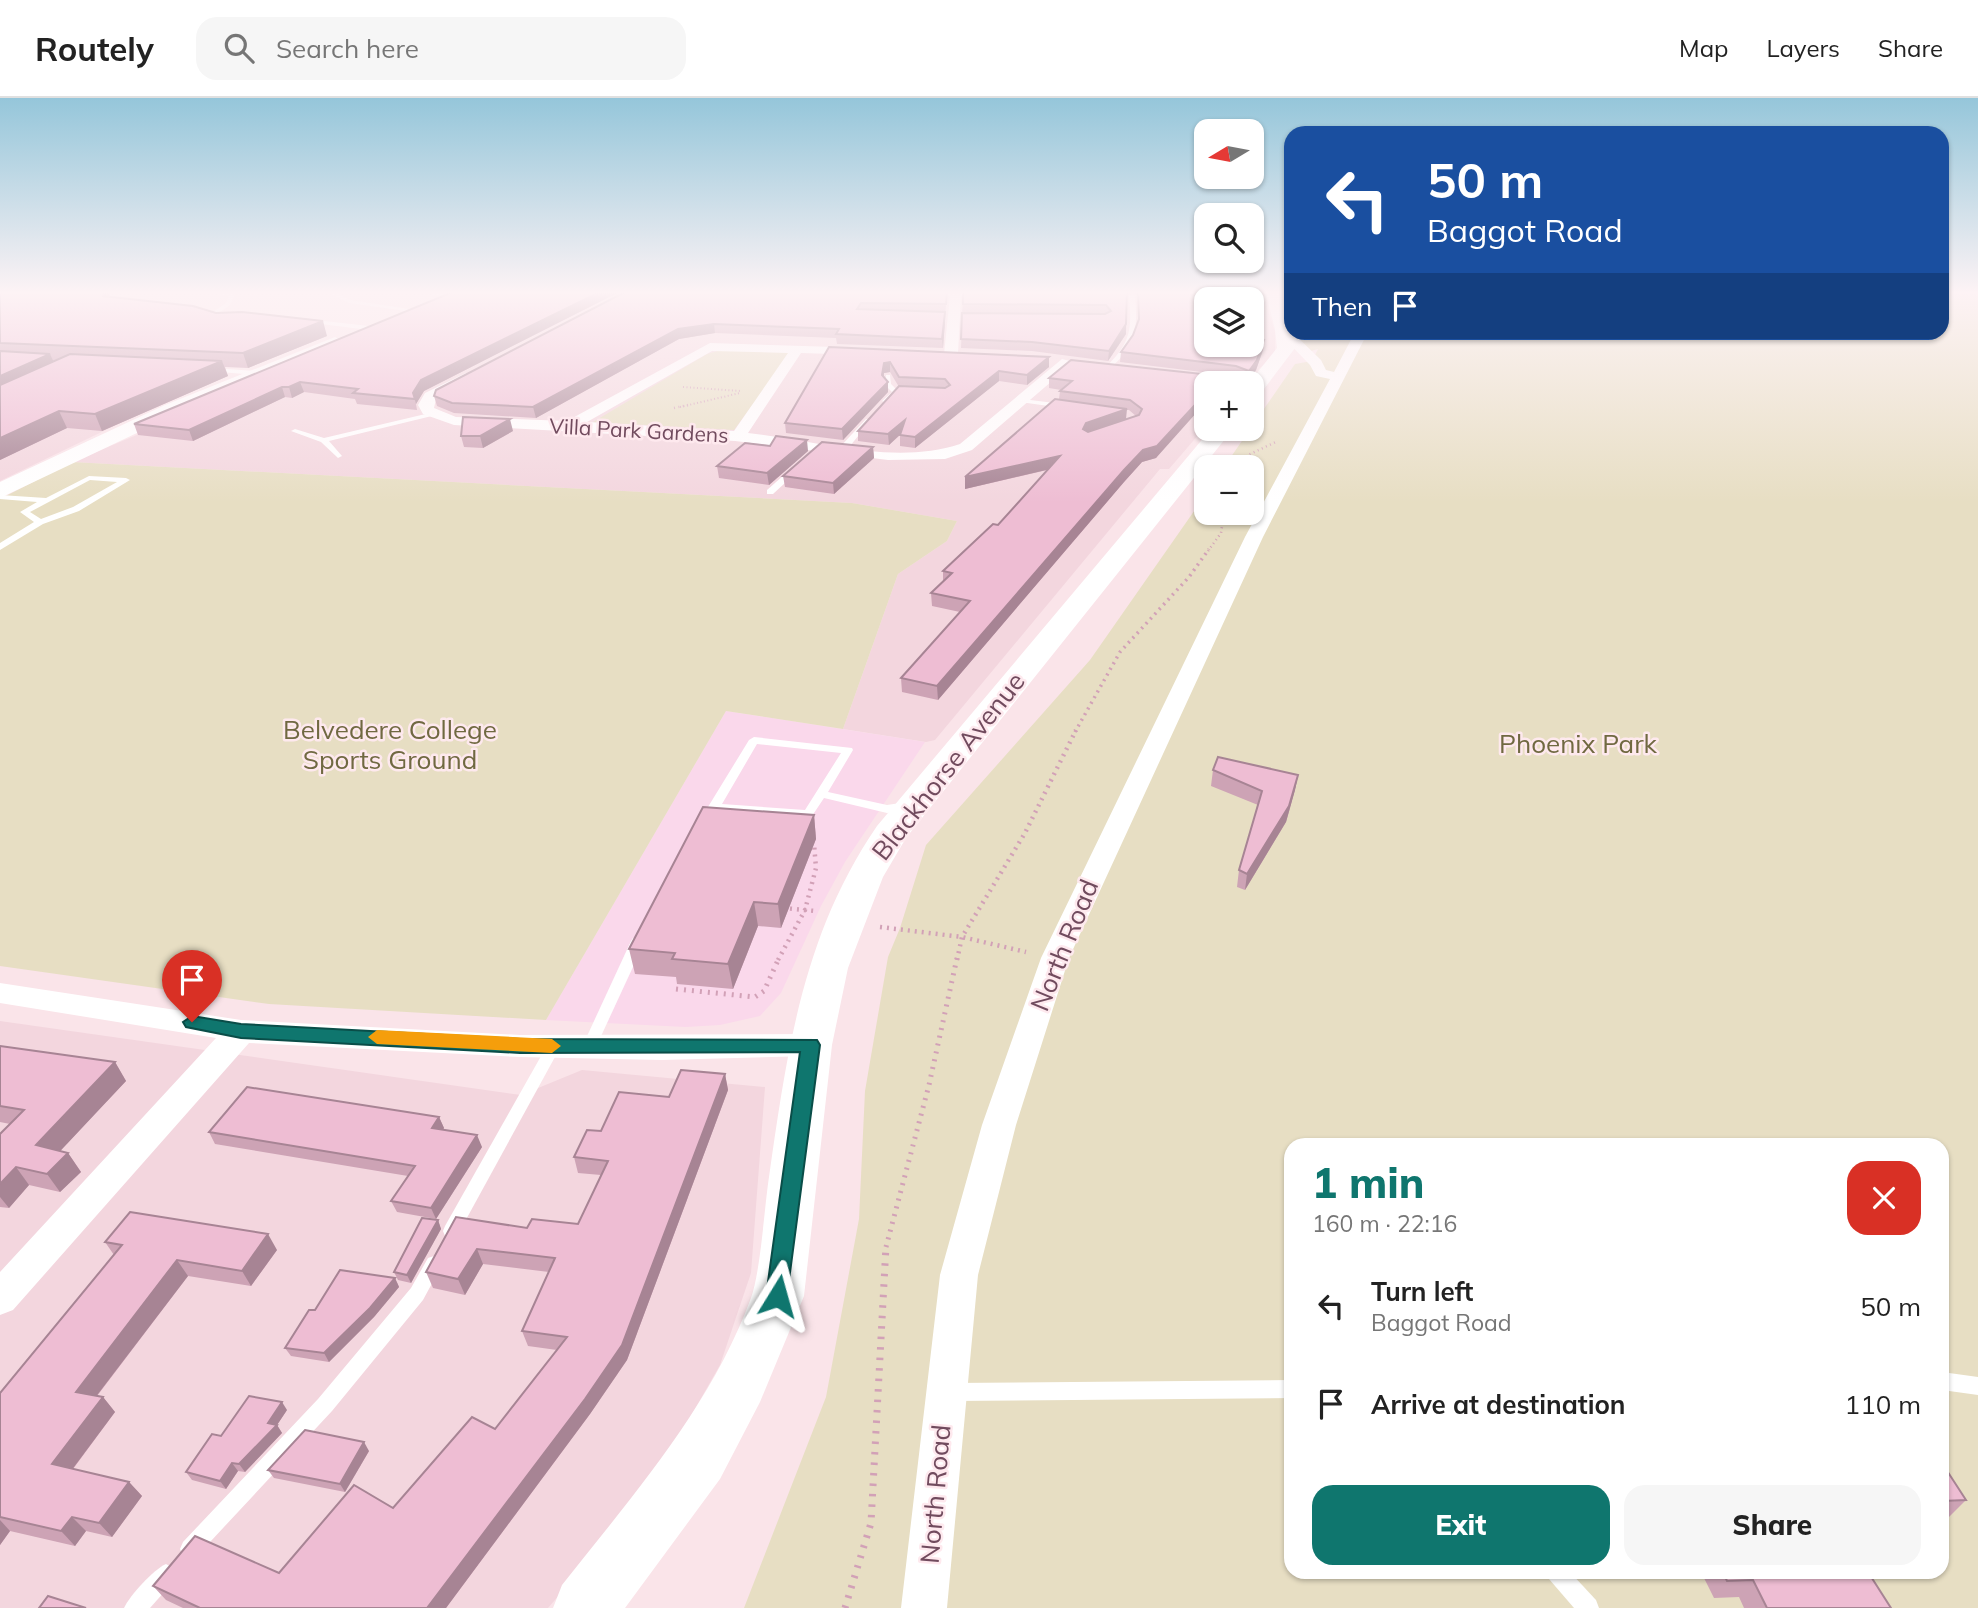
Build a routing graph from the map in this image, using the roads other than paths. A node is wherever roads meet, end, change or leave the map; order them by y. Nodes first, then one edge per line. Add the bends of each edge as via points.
1 (285, 361) edge
2 (685, 361) edge
3 (789, 361) edge
4 (1062, 361) edge
5 (1111, 361) edge
6 (1312, 361) edge
7 (1346, 361) edge
8 (1073, 363) joint
9 (1104, 366) joint
10 (200, 369) edge
11 (480, 370) edge
12 (1134, 370) edge
13 (256, 373) junction
14 (1172, 375) edge
15 (888, 376) edge
16 (1338, 377) junction
17 (1194, 378) edge
18 (909, 391) edge
19 (896, 392) junction
20 (1022, 401) junction
21 (882, 405) edge
22 (1075, 408) edge
23 (875, 412) edge
24 (433, 414) junction
25 (570, 426) junction
26 (295, 431) dead end
27 (738, 436) junction
28 (324, 440) junction
29 (1212, 441) edge
30 (843, 449) junction
31 (338, 456) dead end
32 (801, 465) edge
33 (0, 491) edge
34 (770, 492) dead end
35 (0, 497) edge
36 (47, 500) junction
37 (40, 522) junction
38 (0, 547) edge
39 (821, 794) junction
40 (914, 805) junction
41 (643, 930) edge
42 (0, 993) edge
43 (241, 1031) junction
44 (810, 1045) junction
45 (554, 1046) junction
46 (589, 1047) junction
47 (0, 1298) edge
48 (1949, 1382) edge
49 (1978, 1386) edge
50 (1284, 1389) edge
51 (944, 1392) junction
52 (1562, 1579) edge
53 (135, 1608) edge
54 (585, 1608) edge
55 (924, 1608) edge
56 (1588, 1608) edge

1 - 13 main road
2 - 25 street
3 - 27 street
4 - 8 street
5 - 9 lane
6 - 16 street via 1323,375
7 - 16 street, North Road
8 - 20 street, Villa Park Gardens
9 - 12 street
10 - 13 lane
11 - 24 street via 430,396 425,405
13 - 33 main road
14 - 17 street
15 - 19 lane via 888,385
16 - 51 street, North Road via 1182,684 1055,958 999,1125 959,1275
18 - 19 lane
19 - 21 lane
20 - 22 lane
20 - 30 street, Villa Park Gardens via 966,447 952,453 919,458
23 - 30 lane
24 - 25 street, Villa Park Gardens via 454,421
24 - 28 lane
25 - 27 street, Villa Park Gardens
26 - 28 lane
27 - 30 street, Villa Park Gardens via 817,451
28 - 31 lane
29 - 40 main road, Blackhorse Avenue
32 - 34 lane
35 - 36 lane
36 - 37 lane via 24,512
36 - 37 lane via 89,478 125,480 76,509
37 - 38 lane
39 - 39 lane via 848,750 754,740 710,811 808,814
39 - 40 lane via 887,809
40 - 44 main road, Blackhorse Avenue via 864,877 828,968
41 - 46 lane
42 - 43 street
43 - 45 street
43 - 47 street
44 - 46 street
44 - 54 main road, Blackhorse Avenue via 778,1296 740,1383 699,1458
45 - 46 street
45 - 53 lane via 417,1294 326,1405
48 - 49 lane
50 - 51 lane
51 - 55 street, North Road
52 - 56 lane

